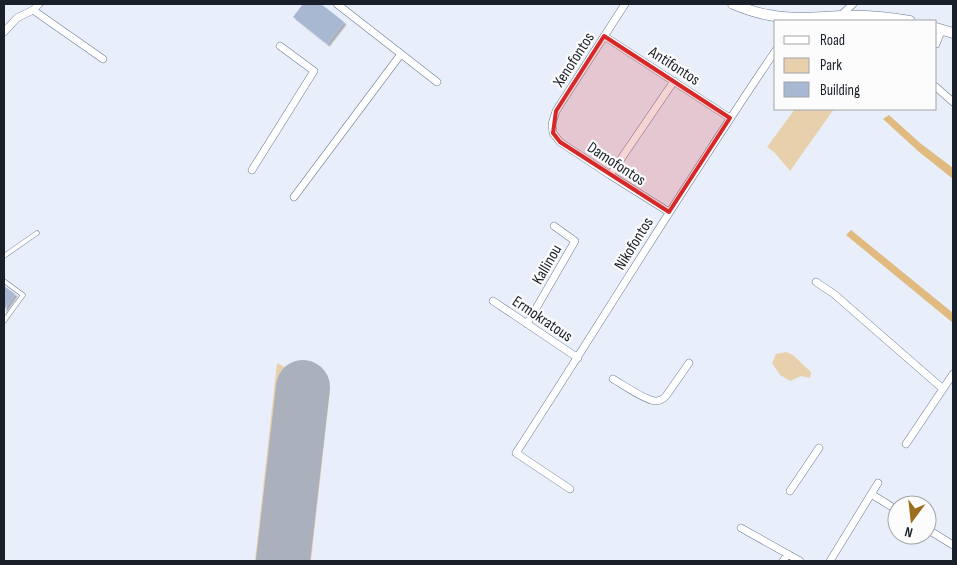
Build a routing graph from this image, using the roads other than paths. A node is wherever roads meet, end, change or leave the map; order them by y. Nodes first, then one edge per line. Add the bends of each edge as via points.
1 (39, 4) edge
2 (337, 4) edge
3 (625, 4) edge
4 (733, 4) edge
5 (853, 4) edge
6 (33, 10) junction
7 (840, 16) junction
8 (784, 19) edge
9 (904, 20) edge
10 (939, 29) edge
11 (4, 32) edge
12 (953, 32) edge
13 (604, 36) junction
14 (280, 46) dead end
15 (774, 53) edge
16 (401, 54) junction
17 (103, 59) dead end
18 (674, 81) junction
19 (437, 82) dead end
20 (937, 88) edge
21 (953, 102) edge
22 (730, 118) junction
23 (553, 133) joint
24 (252, 170) dead end
25 (610, 175) junction
26 (294, 196) dead end
27 (669, 212) junction
28 (554, 226) dead end
29 (37, 233) dead end
30 (4, 256) edge
31 (4, 281) edge
32 (816, 282) dead end
33 (493, 301) dead end
34 (4, 321) edge
35 (527, 324) junction
36 (578, 358) junction
37 (689, 364) dead end
38 (953, 374) edge
39 (613, 379) dead end
40 (943, 389) junction
41 (906, 444) dead end
42 (819, 448) dead end
43 (878, 483) dead end
44 (570, 489) dead end
45 (790, 491) dead end
46 (871, 494) junction
47 (887, 504) edge
48 (741, 528) dead end
49 (937, 535) edge
50 (953, 545) edge
51 (788, 554) junction
52 (783, 561) edge
53 (800, 561) edge
54 (830, 561) edge

1 - 6 street
2 - 16 street
3 - 13 street, Xenofontos
4 - 8 main road
5 - 7 street
6 - 11 street via 17,18
6 - 17 street
7 - 8 main road
7 - 9 main road via 868,15
10 - 12 main road
13 - 18 street, Antifontos
13 - 23 street, Xenofontos via 556,111
14 - 24 street via 314,71
15 - 22 street, Nikofontos
16 - 19 street
16 - 26 street
18 - 22 street, Antifontos
18 - 25 street
20 - 21 street
22 - 27 street, Nikofontos
23 - 25 street, Damofontos via 560,142
25 - 27 street, Damofontos
27 - 36 street, Nikofontos
28 - 35 street, Kallinou via 575,241
29 - 30 lane
31 - 34 lane via 23,295
32 - 40 street
33 - 35 street, Ermokratous
35 - 36 street, Ermokratous
36 - 44 street, Nikofontos via 516,453
37 - 39 street via 663,400 658,401 648,399
38 - 40 street
40 - 41 street
42 - 45 street
43 - 46 street
46 - 47 street
46 - 54 street
48 - 51 street
49 - 50 street
51 - 52 street
51 - 53 street

